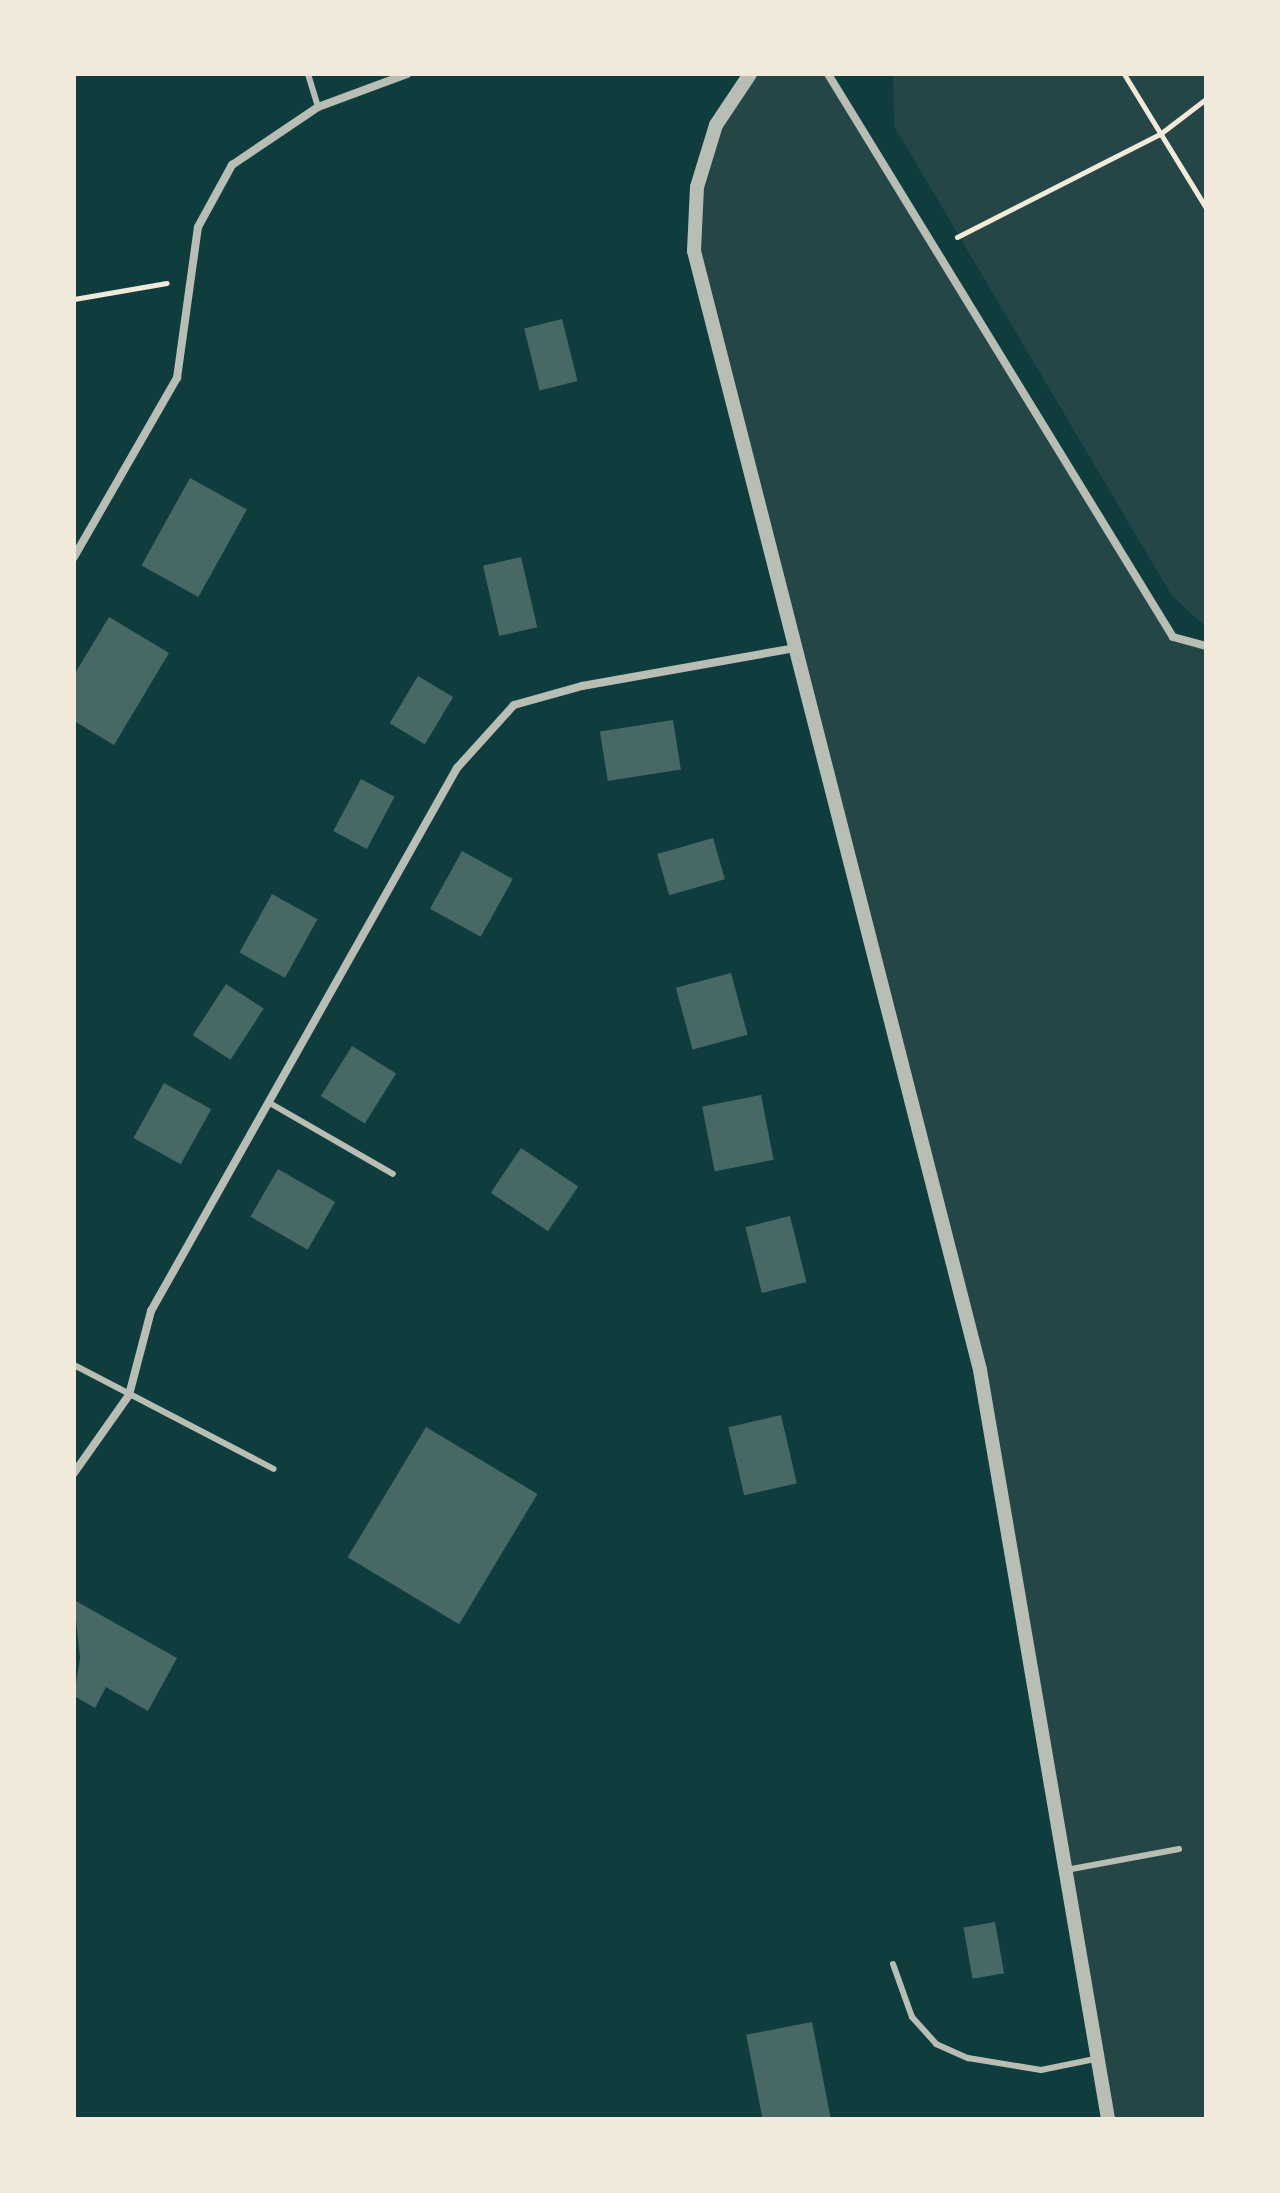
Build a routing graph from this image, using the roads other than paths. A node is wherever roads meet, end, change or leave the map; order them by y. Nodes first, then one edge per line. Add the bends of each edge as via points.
1 (308, 74) edge
2 (407, 74) edge
3 (750, 74) edge
4 (828, 74) edge
5 (318, 107) junction
6 (74, 557) edge
7 (1206, 646) edge
8 (795, 648) junction
9 (267, 1101) junction
10 (393, 1174) dead end
11 (74, 1365) edge
12 (129, 1395) junction
13 (274, 1469) dead end
14 (74, 1473) edge
15 (1179, 1849) dead end
16 (1066, 1870) junction
17 (893, 1964) dead end
18 (1099, 2059) junction
19 (1108, 2119) edge

1 - 5 lane
2 - 5 street
3 - 8 street via 716,125 697,187 694,251
4 - 7 street via 1173,637
5 - 6 street via 232,165 198,227 177,378
8 - 9 street via 582,686 514,705 457,768
8 - 16 street via 980,1370
9 - 10 lane
9 - 12 street via 151,1311
11 - 12 lane
12 - 13 lane
12 - 14 street
15 - 16 lane
16 - 18 street
17 - 18 lane via 912,2017 936,2044 968,2058 1041,2070
18 - 19 street

